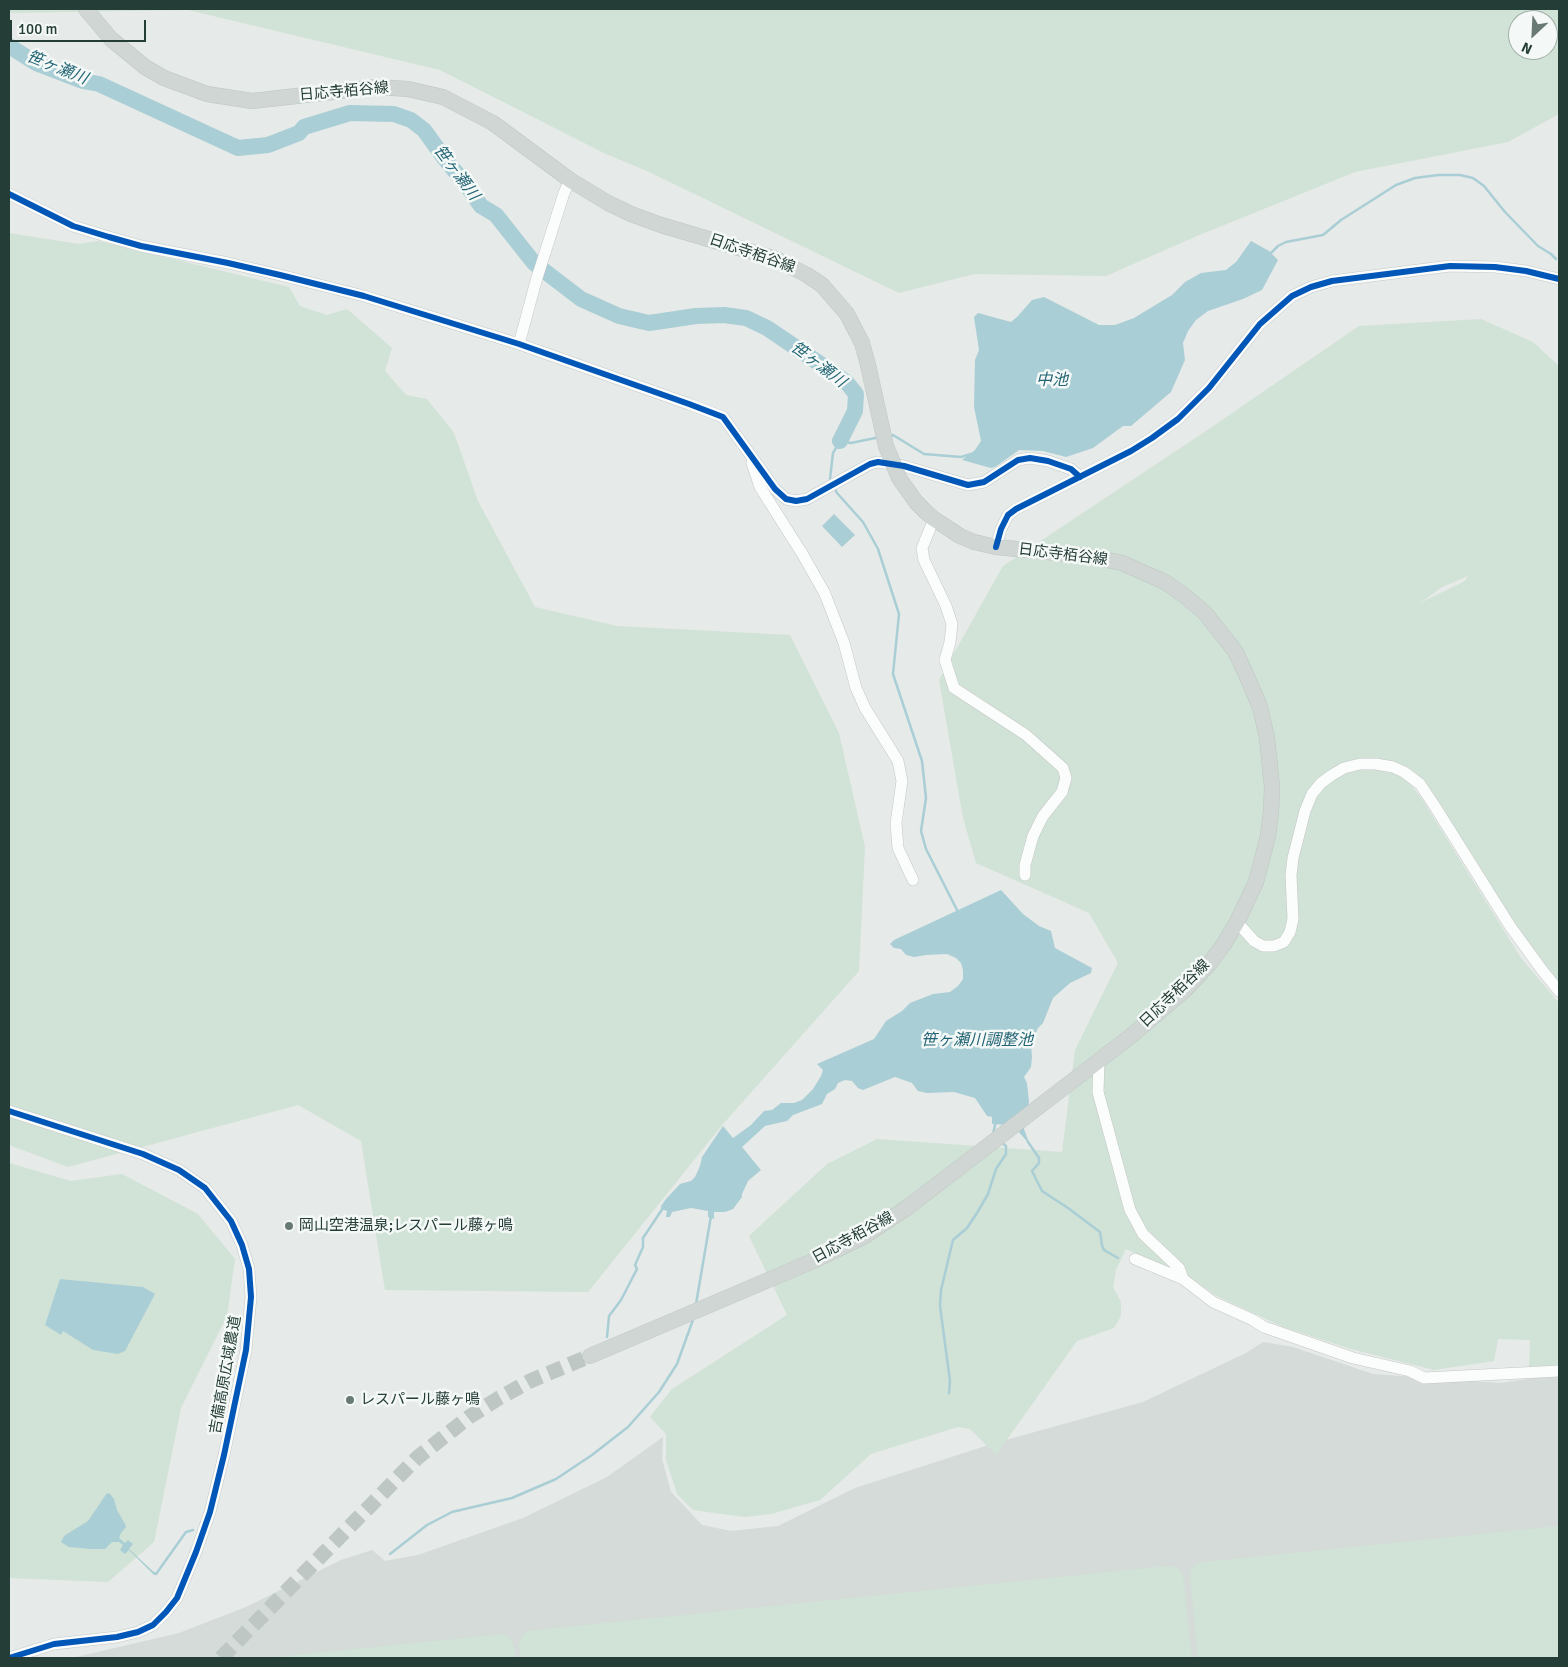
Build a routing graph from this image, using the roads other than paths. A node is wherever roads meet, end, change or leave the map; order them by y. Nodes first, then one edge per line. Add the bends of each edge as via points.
1 (86, 9) edge
2 (570, 180) junction
3 (9, 194) edge
4 (1559, 279) edge
5 (519, 344) junction
6 (747, 450) junction
7 (1080, 477) junction
8 (934, 519) junction
9 (996, 547) junction
10 (1025, 875) dead end
11 (913, 880) dead end
12 (1237, 922) junction
13 (1559, 991) edge
14 (1099, 1060) junction
15 (9, 1111) edge
16 (1135, 1259) dead end
17 (1182, 1279) junction
18 (590, 1356) tunnel mouth
19 (1559, 1371) edge
20 (9, 1658) edge

1 - 2 main road, 日応寺栢谷線 via 127,54 164,78 185,87 252,101 377,87 408,88 443,97 494,123
2 - 5 street via 544,255
2 - 8 main road, 日応寺栢谷線, bridge via 631,214 776,259 808,275 828,292 847,314 862,343 886,446 899,478 916,502
3 - 5 street via 73,226 109,237 364,296
4 - 7 street via 1495,266 1470,265 1354,277 1311,287 1292,296 1260,324 1209,388 1178,419 1131,451
5 - 6 street via 723,417
6 - 7 street via 776,489 786,499 796,501 807,499 878,462 904,466 968,485 984,482 1018,460 1030,458 1072,469
6 - 11 street via 760,487 825,594 844,643 856,688 898,761 902,781 896,823 898,848
7 - 9 street via 1008,515
8 - 9 main road, 日応寺栢谷線 via 960,536
8 - 10 street via 922,548 924,560 952,624 945,660 954,688 1026,735 1063,768 1066,778 1062,792 1043,816 1033,836
9 - 12 main road, 日応寺栢谷線 via 1088,556 1122,563 1144,572 1165,582 1205,613 1235,651 1260,707 1271,761 1272,787 1263,859
12 - 13 street via 1263,946 1284,942 1293,919 1293,858 1312,794 1332,774 1344,768 1360,764 1393,767 1420,784 1510,926
12 - 14 main road, 日応寺栢谷線 via 1209,964 1185,990
14 - 17 street via 1098,1092 1130,1210 1143,1234 1179,1268
14 - 18 main road, 日応寺栢谷線 via 908,1207 854,1241
15 - 20 street, 吉備高原広域農道 via 143,1154 179,1170 205,1188 232,1221 249,1269 251,1297 246,1350 224,1455 207,1520 177,1598 153,1625 138,1632 54,1644
16 - 17 street
17 - 19 street via 1213,1302 1264,1327 1353,1358 1417,1373 1424,1378

